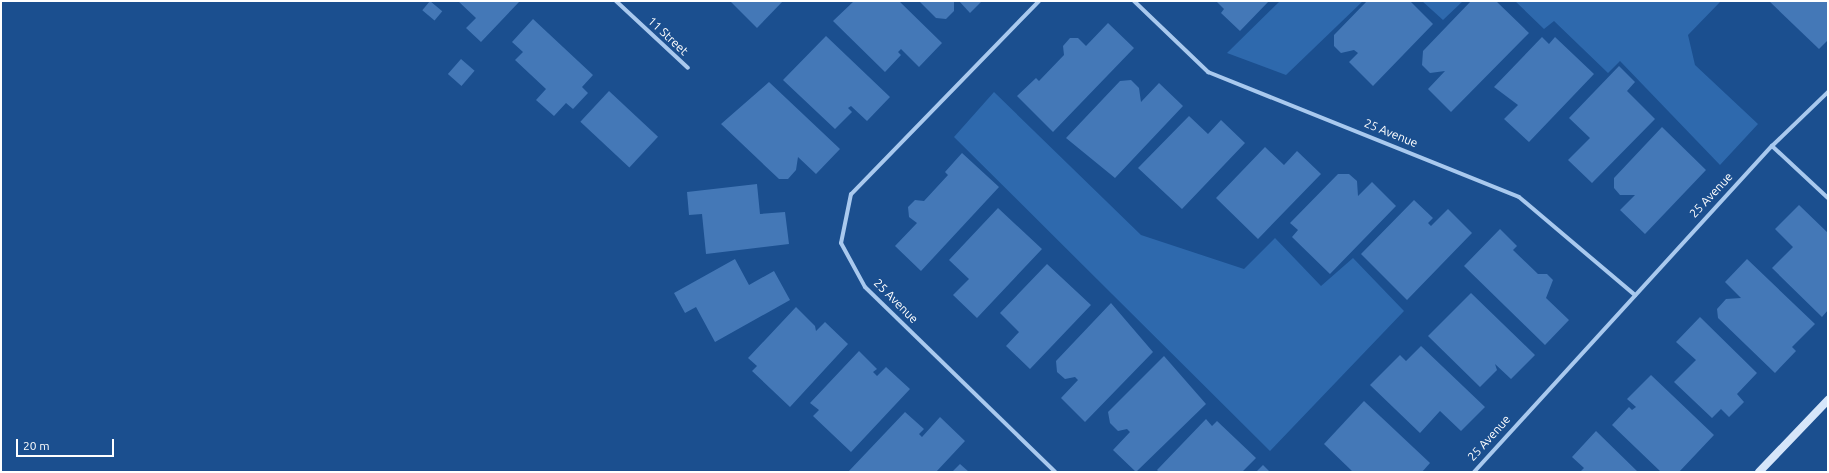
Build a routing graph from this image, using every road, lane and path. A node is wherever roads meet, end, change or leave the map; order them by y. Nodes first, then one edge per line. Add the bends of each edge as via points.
1 (616, 1) edge
2 (1039, 1) edge
3 (1134, 1) edge
4 (688, 68) dead end
5 (1828, 92) edge
6 (1772, 146) junction
7 (1828, 198) edge
8 (1634, 295) junction
9 (1828, 400) edge
10 (1055, 472) edge
11 (1474, 472) edge
12 (1759, 472) edge

1 - 4 street, 11 Street
2 - 10 street, 25 Avenue via 851,194 841,243 865,287
3 - 8 street, 25 Avenue via 1208,72 1520,197
5 - 6 street, 25 Avenue
6 - 7 street
6 - 8 street, 25 Avenue
8 - 11 street, 25 Avenue
9 - 12 street

